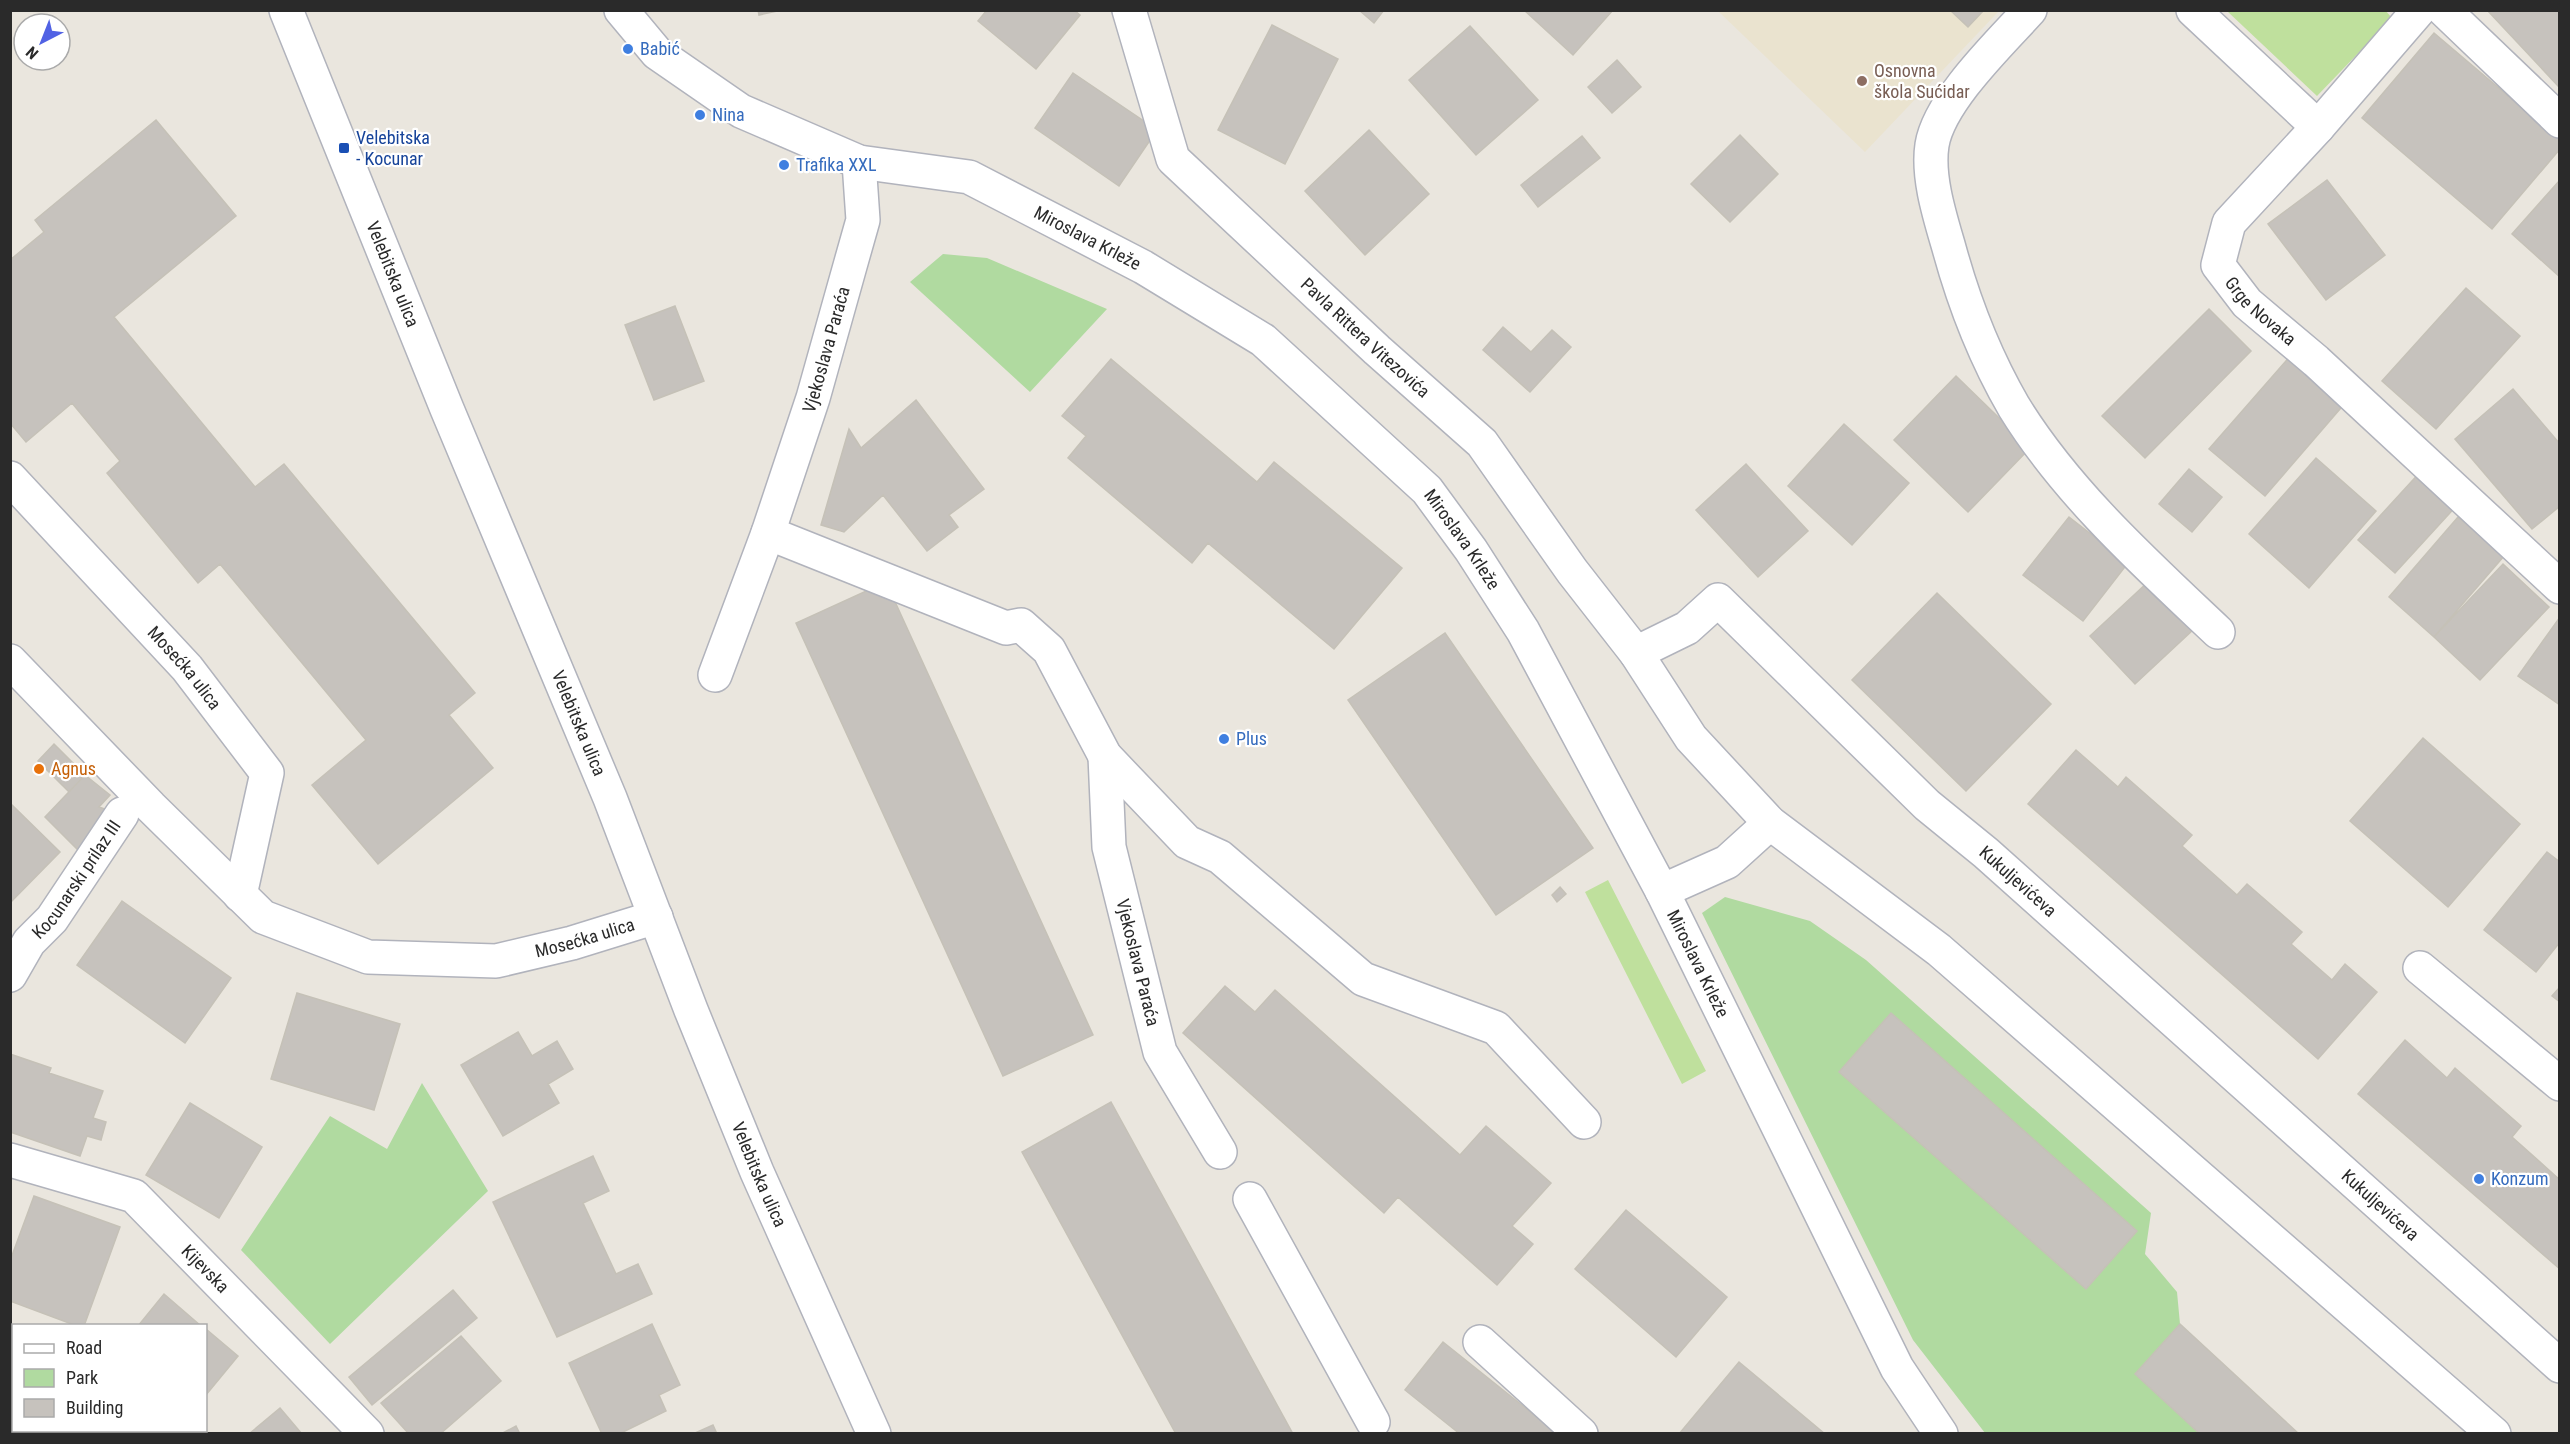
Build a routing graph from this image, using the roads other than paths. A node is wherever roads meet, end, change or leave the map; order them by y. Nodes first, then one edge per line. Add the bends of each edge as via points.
1 (286, 10) edge
2 (621, 10) edge
3 (1129, 10) edge
4 (2030, 10) edge
5 (2193, 10) edge
6 (2419, 10) edge
7 (2444, 10) edge
8 (2559, 121) edge
9 (2318, 127) junction
10 (859, 162) junction
11 (10, 478) edge
12 (768, 533) junction
13 (2559, 587) edge
14 (2218, 632) dead end
15 (1636, 653) junction
16 (10, 662) edge
17 (715, 675) dead end
18 (1105, 756) junction
19 (122, 814) dead end
20 (1770, 823) junction
21 (1662, 891) junction
22 (240, 895) junction
23 (656, 917) junction
24 (2420, 968) dead end
25 (10, 975) edge
26 (2559, 1084) edge
27 (1584, 1122) dead end
28 (1220, 1152) dead end
29 (10, 1160) edge
30 (1250, 1199) dead end
31 (1480, 1342) dead end
32 (2559, 1366) edge
33 (1373, 1422) dead end
34 (367, 1434) edge
35 (874, 1434) edge
36 (1581, 1434) edge
37 (1941, 1434) edge
38 (2494, 1434) edge

1 - 23 street, Velebitska ulica
2 - 10 street, Miroslava Krleže via 657,53 741,111
3 - 15 street, Pavla Rittera Vitezovića via 1173,159 1482,443 1572,571
4 - 14 street via 1973,72 1941,120 1932,146 1935,200 1966,307 2014,406 2051,460 2115,531
5 - 9 street
6 - 9 street
7 - 8 street
9 - 13 street, Grge Novaka via 2229,223 2218,265 2247,303 2316,361
10 - 12 street, Vjekoslava Paraća via 863,220 813,398
10 - 21 street, Miroslava Krleže via 969,177 1143,267 1272,348 1428,490 1523,631
11 - 22 street, Mosećka ulica via 187,668 267,773
12 - 17 street, Vjekoslava Paraća
12 - 18 street via 1006,628 1021,625 1049,650
15 - 20 street via 1691,738
15 - 32 street, Kukuljevićeva via 1687,628 1718,600 1927,805 1986,853
16 - 22 street, Mosećka ulica
18 - 27 street via 1187,842 1220,856 1363,979 1496,1028
18 - 28 street, Vjekoslava Paraća via 1109,847 1160,1052
19 - 25 street, Kocunarski prilaz III via 52,919 29,942
20 - 21 street via 1727,862
20 - 38 street via 1939,950
21 - 37 street, Miroslava Krleže via 1897,1368
22 - 23 street, Mosećka ulica via 262,916 368,957 496,961 572,944
23 - 35 street, Velebitska ulica via 757,1172
24 - 26 street
29 - 34 street, Kijevska via 134,1196
30 - 33 street
31 - 36 street

